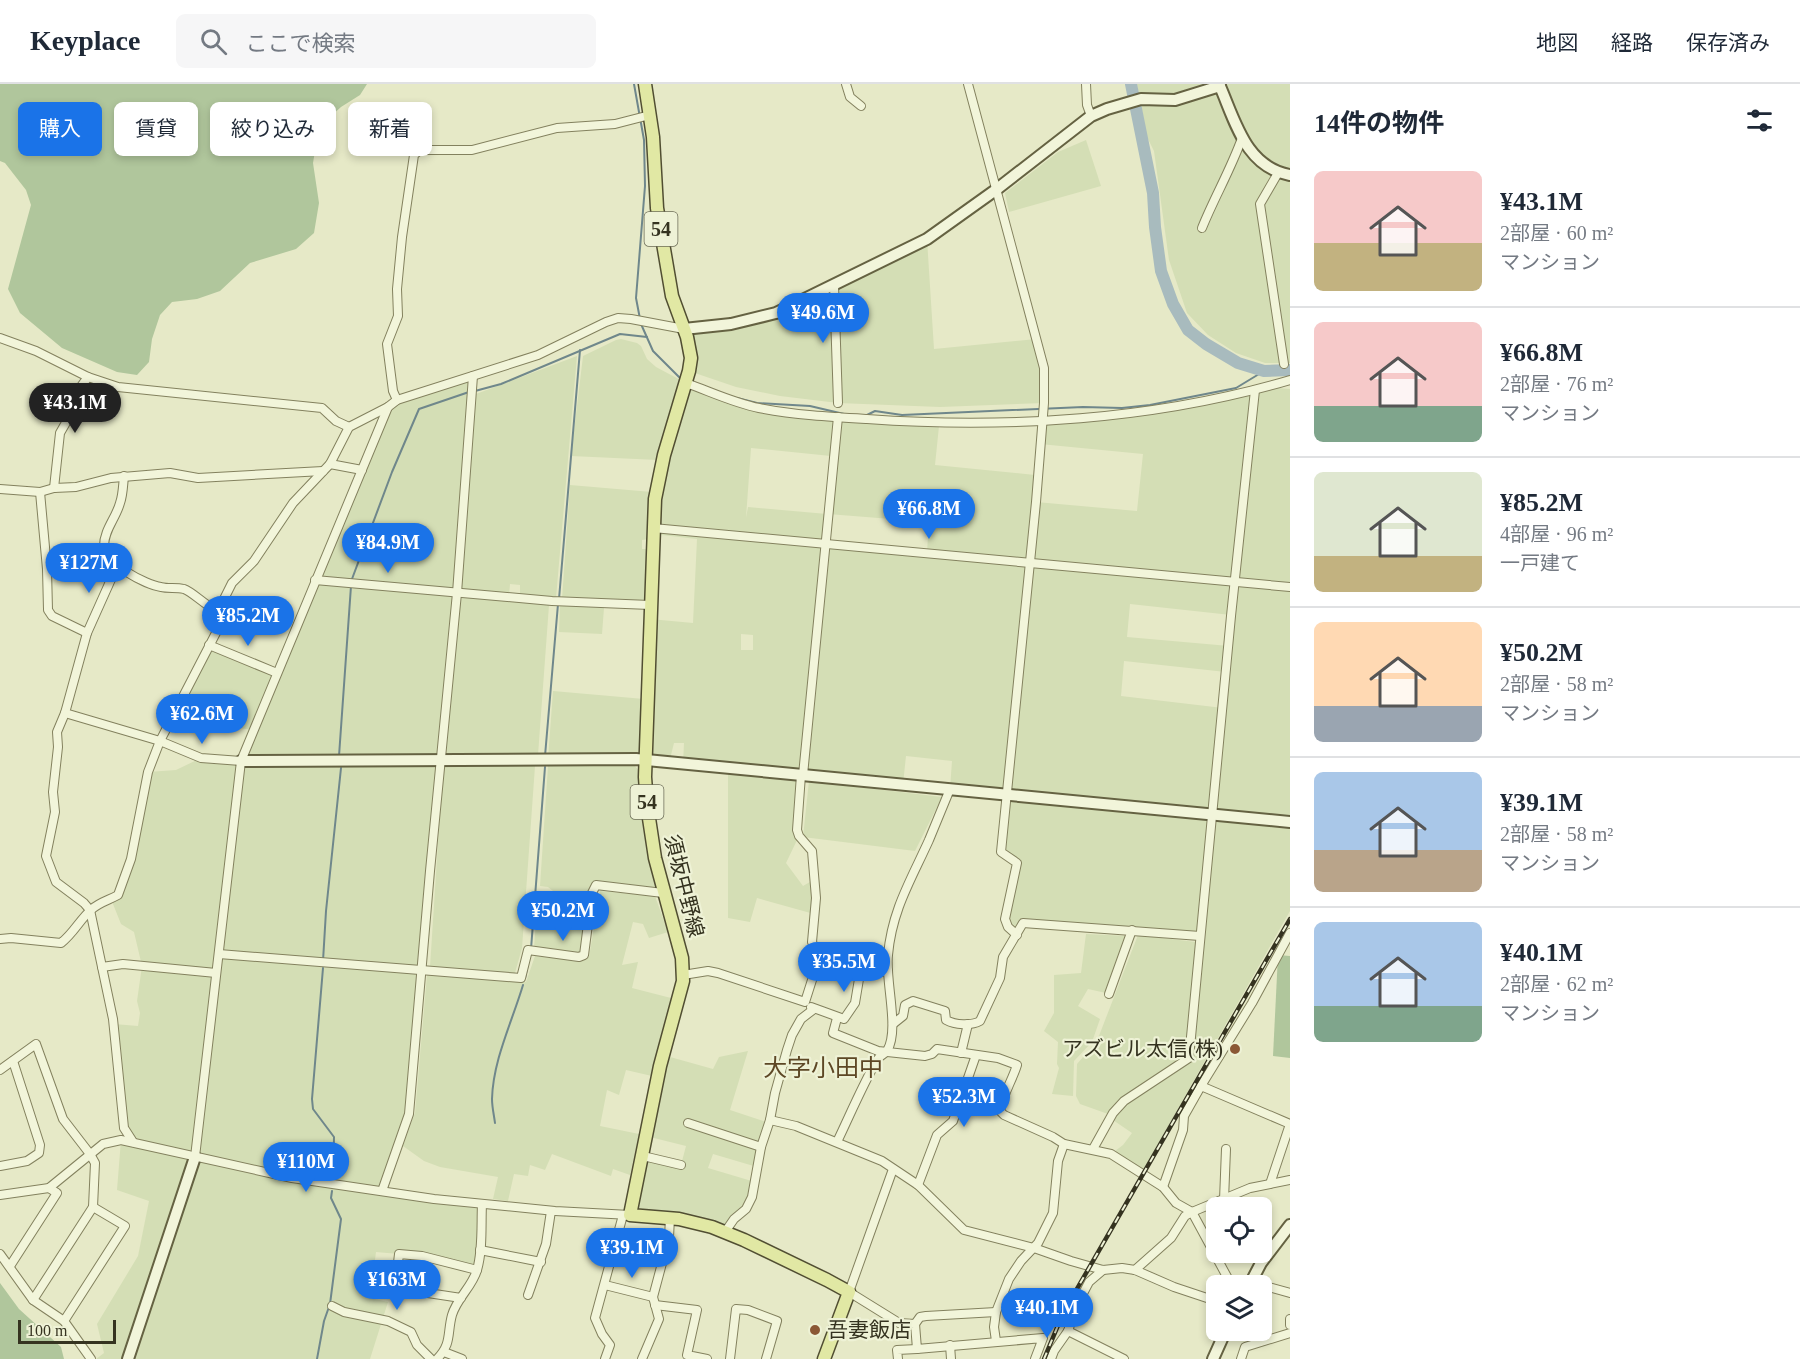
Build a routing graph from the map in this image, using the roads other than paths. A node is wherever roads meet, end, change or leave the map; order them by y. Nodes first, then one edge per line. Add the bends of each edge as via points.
1 (645, 84) edge
2 (846, 84) edge
3 (968, 84) edge
4 (1086, 84) edge
5 (1220, 85) edge
6 (861, 106) dead end
7 (644, 116) junction
8 (1091, 116) junction
9 (1242, 138) junction
10 (1278, 173) junction
11 (1290, 175) edge
12 (997, 189) junction
13 (1202, 228) dead end
14 (834, 285) junction
15 (684, 329) junction
16 (0, 339) edge
17 (1284, 364) dead end
18 (473, 376) junction
19 (88, 377) junction
20 (687, 377) junction
21 (1290, 380) edge
22 (1255, 390) junction
23 (397, 400) junction
24 (838, 403) dead end
25 (388, 407) junction
26 (838, 417) junction
27 (1042, 421) junction
28 (349, 427) junction
29 (330, 464) junction
30 (362, 470) junction
31 (323, 471) junction
32 (124, 476) junction
33 (54, 488) junction
34 (0, 489) edge
35 (40, 492) junction
36 (653, 528) junction
37 (825, 543) junction
38 (1030, 563) junction
39 (117, 566) junction
40 (315, 580) junction
41 (1235, 582) junction
42 (1290, 587) edge
43 (457, 593) junction
44 (650, 605) junction
45 (218, 611) junction
46 (87, 633) junction
47 (209, 645) junction
48 (277, 673) junction
49 (65, 713) junction
50 (160, 741) junction
51 (441, 759) junction
52 (241, 761) junction
53 (646, 761) junction
54 (802, 775) junction
55 (950, 789) junction
56 (1006, 795) junction
57 (1214, 816) junction
58 (1290, 822) edge
59 (663, 893) junction
60 (90, 910) junction
61 (1132, 930) junction
62 (1290, 933) edge
63 (1017, 935) junction
64 (1200, 936) junction
65 (0, 939) edge
66 (219, 954) junction
67 (863, 955) dead end
68 (102, 967) junction
69 (422, 971) junction
70 (888, 972) junction
71 (216, 973) junction
72 (861, 974) junction
73 (683, 975) junction
74 (1110, 994) dead end
75 (805, 1002) junction
76 (814, 1009) junction
77 (837, 1018) junction
78 (893, 1024) junction
79 (968, 1024) junction
80 (887, 1052) junction
81 (961, 1053) junction
82 (976, 1055) junction
83 (13, 1061) junction
84 (0, 1070) edge
85 (1202, 1086) junction
86 (770, 1120) junction
87 (688, 1124) dead end
88 (1290, 1124) edge
89 (134, 1142) junction
90 (837, 1142) junction
91 (1064, 1144) junction
92 (761, 1147) junction
93 (1093, 1149) junction
94 (1226, 1149) dead end
95 (90, 1154) junction
96 (643, 1156) junction
97 (195, 1157) junction
98 (681, 1165) dead end
99 (0, 1166) edge
100 (893, 1168) junction
101 (1290, 1180) edge
102 (1270, 1184) junction
103 (918, 1185) junction
104 (1163, 1186) junction
105 (49, 1188) junction
106 (382, 1191) junction
107 (0, 1195) edge
108 (1224, 1197) edge
109 (1230, 1197) edge
110 (482, 1204) junction
111 (93, 1207) junction
112 (1206, 1207) edge
113 (551, 1211) junction
114 (1192, 1212) junction
115 (626, 1215) junction
116 (670, 1218) junction
117 (1290, 1225) edge
118 (725, 1232) junction
119 (1034, 1248) junction
120 (480, 1250) junction
121 (1, 1258) edge
122 (541, 1262) junction
123 (10, 1266) junction
124 (477, 1270) junction
125 (1103, 1270) junction
126 (1135, 1270) junction
127 (1226, 1275) edge
128 (1255, 1275) edge
129 (604, 1285) junction
130 (1272, 1289) edge
131 (849, 1292) junction
132 (1290, 1293) edge
133 (528, 1295) dead end
134 (460, 1298) junction
135 (1206, 1298) edge
136 (33, 1300) junction
137 (654, 1301) junction
138 (332, 1306) dead end
139 (996, 1312) junction
140 (1290, 1319) edge
141 (64, 1321) junction
142 (915, 1324) junction
143 (1290, 1325) edge
144 (1068, 1331) junction
145 (1290, 1333) edge
146 (996, 1341) junction
147 (1221, 1341) edge
148 (950, 1346) junction
149 (917, 1349) junction
150 (444, 1352) junction
151 (91, 1359) edge
152 (128, 1359) edge
153 (432, 1359) edge
154 (437, 1359) edge
155 (462, 1359) edge
156 (605, 1359) edge
157 (642, 1359) edge
158 (707, 1359) edge
159 (730, 1359) edge
160 (766, 1359) edge
161 (824, 1359) edge
162 (898, 1359) edge
163 (951, 1359) edge
164 (1035, 1359) edge
165 (1051, 1359) edge
166 (1123, 1359) edge
167 (1212, 1359) edge
168 (1241, 1359) edge

1 - 7 main road, 須坂中野線 / 54
2 - 6 street via 850,97
3 - 12 street
4 - 8 street
5 - 8 street via 1175,100 1141,99
5 - 9 street
7 - 15 main road, 須坂中野線 / 54 via 653,137 656,202 672,296
7 - 23 street via 615,124 557,128 472,150 420,150 414,155 399,258 398,316 387,344
8 - 12 street
9 - 10 street via 1260,161
9 - 13 street
10 - 11 street
10 - 17 street via 1260,204
12 - 14 street via 927,239
12 - 27 street via 1044,368
14 - 15 street via 776,313 731,324
14 - 24 street
15 - 18 street via 618,318 538,355
15 - 20 main road, 須坂中野線 / 54 via 690,348
16 - 19 street via 36,351
18 - 23 street
18 - 43 street
19 - 28 street via 118,387 322,408
19 - 33 street via 69,403 68,419 59,438
20 - 26 street via 758,408
20 - 36 main road, 須坂中野線 / 54 via 659,476
21 - 22 street
22 - 27 street via 1147,410
22 - 41 street
23 - 25 street
25 - 28 street
25 - 30 street
26 - 27 street via 913,423
26 - 37 street
27 - 38 street
28 - 29 street
29 - 30 street
29 - 31 street
30 - 40 street
31 - 32 street via 198,478 170,473
31 - 45 street via 293,503 254,561 232,583
32 - 33 street
32 - 39 street via 120,503 104,550
33 - 35 street
34 - 35 street
35 - 46 street via 48,610 52,616
36 - 37 street
36 - 44 main road, 須坂中野線 / 54
37 - 38 street
37 - 54 street
38 - 41 street
38 - 56 street
39 - 45 street via 153,585 186,590
39 - 46 street
40 - 43 street
40 - 48 street
41 - 42 street
41 - 57 street
43 - 44 street
43 - 51 street
44 - 53 main road, 須坂中野線 / 54
45 - 47 street via 218,629
46 - 49 street
47 - 48 street
47 - 50 street
48 - 52 street
49 - 50 street
49 - 60 street via 57,732 55,812 46,856 56,882
50 - 52 street via 201,758
50 - 60 street via 148,772 130,859 118,895
51 - 52 street
51 - 53 street
51 - 69 street
52 - 66 street
53 - 54 street
53 - 59 main road, 須坂中野線 / 54 via 648,812
54 - 55 street
54 - 75 street via 797,830 812,851 816,898 812,942 819,958
55 - 56 street
55 - 70 street via 902,895 891,931
56 - 57 street
56 - 63 street via 1001,852 1017,863 1005,919
57 - 58 street
57 - 64 street
59 - 69 street via 596,885 585,955 528,950 521,978
59 - 73 main road, 須坂中野線 / 54
60 - 65 street via 61,943
60 - 68 street
61 - 63 street via 1023,923
61 - 64 street
61 - 74 street
62 - 85 street
63 - 79 street via 1003,957 1000,978 980,1021
64 - 93 street via 1189,1058 1124,1101
66 - 69 street
66 - 71 street
67 - 72 street
68 - 71 street via 123,964
68 - 89 street via 114,1019 124,1128
69 - 106 street via 409,1114
70 - 72 street
70 - 78 street
71 - 97 street
72 - 77 street via 855,1003 844,1019
73 - 75 street via 718,973
73 - 96 main road, 須坂中野線 / 54
75 - 76 street
76 - 77 street
76 - 86 street via 801,1019 792,1035
77 - 80 street via 833,1033
78 - 79 street via 903,1016 905,1005 913,1001 945,1011 949,1022
78 - 80 street
79 - 81 street
80 - 81 street via 925,1056 937,1049
80 - 90 street via 869,1074
81 - 82 street
82 - 91 street via 1017,1065 999,1111
82 - 103 street via 953,1121 937,1135
83 - 84 street
83 - 95 street via 36,1044 63,1119
83 - 99 street via 40,1145 39,1153 27,1161
85 - 88 street
85 - 104 street via 1184,1116 1183,1130
86 - 90 street
86 - 92 street
87 - 92 street
88 - 102 street
89 - 95 street via 103,1144
89 - 97 street
90 - 100 street
91 - 93 street
91 - 119 street via 1058,1161 1053,1213
92 - 118 street via 752,1197
93 - 104 street via 1111,1154
94 - 108 street
95 - 105 street
95 - 111 street via 95,1163
96 - 98 street
96 - 115 main road, 須坂中野線 / 54
97 - 106 street via 292,1178
97 - 152 street
100 - 103 street
100 - 131 street
101 - 102 street
102 - 109 street
103 - 119 street via 964,1230
104 - 114 street via 1176,1203
105 - 107 street
105 - 123 street via 57,1193
106 - 110 street
110 - 113 street
110 - 120 street
111 - 136 street
111 - 141 street via 125,1226
112 - 114 street
113 - 115 street
113 - 122 street
114 - 126 street via 1171,1238
114 - 127 street
115 - 116 main road
115 - 129 street
116 - 118 main road
116 - 137 street
117 - 128 street
118 - 131 main road
119 - 125 street
119 - 139 street via 1009,1279
120 - 122 street
120 - 124 street
121 - 123 street
122 - 133 street
123 - 136 street
124 - 134 street
124 - 134 street via 399,1254 395,1288
125 - 126 street
125 - 144 street via 1089,1282
126 - 135 street
129 - 137 street
129 - 156 street via 595,1318 610,1345
130 - 132 street
131 - 142 street via 899,1323
131 - 161 main road
134 - 150 street via 451,1317
136 - 141 street
137 - 157 street via 659,1319
137 - 158 street via 697,1310 687,1354
138 - 153 street via 388,1321 411,1332 417,1345
139 - 142 street via 926,1316
139 - 146 street
140 - 143 street
141 - 151 street
142 - 149 street
144 - 165 street
144 - 166 street
145 - 168 street via 1245,1347
146 - 148 street
146 - 164 street via 1042,1338
147 - 167 street
148 - 149 street
148 - 163 street
149 - 162 street via 897,1350
150 - 154 street
150 - 155 street
159 - 160 street via 736,1309 777,1322

